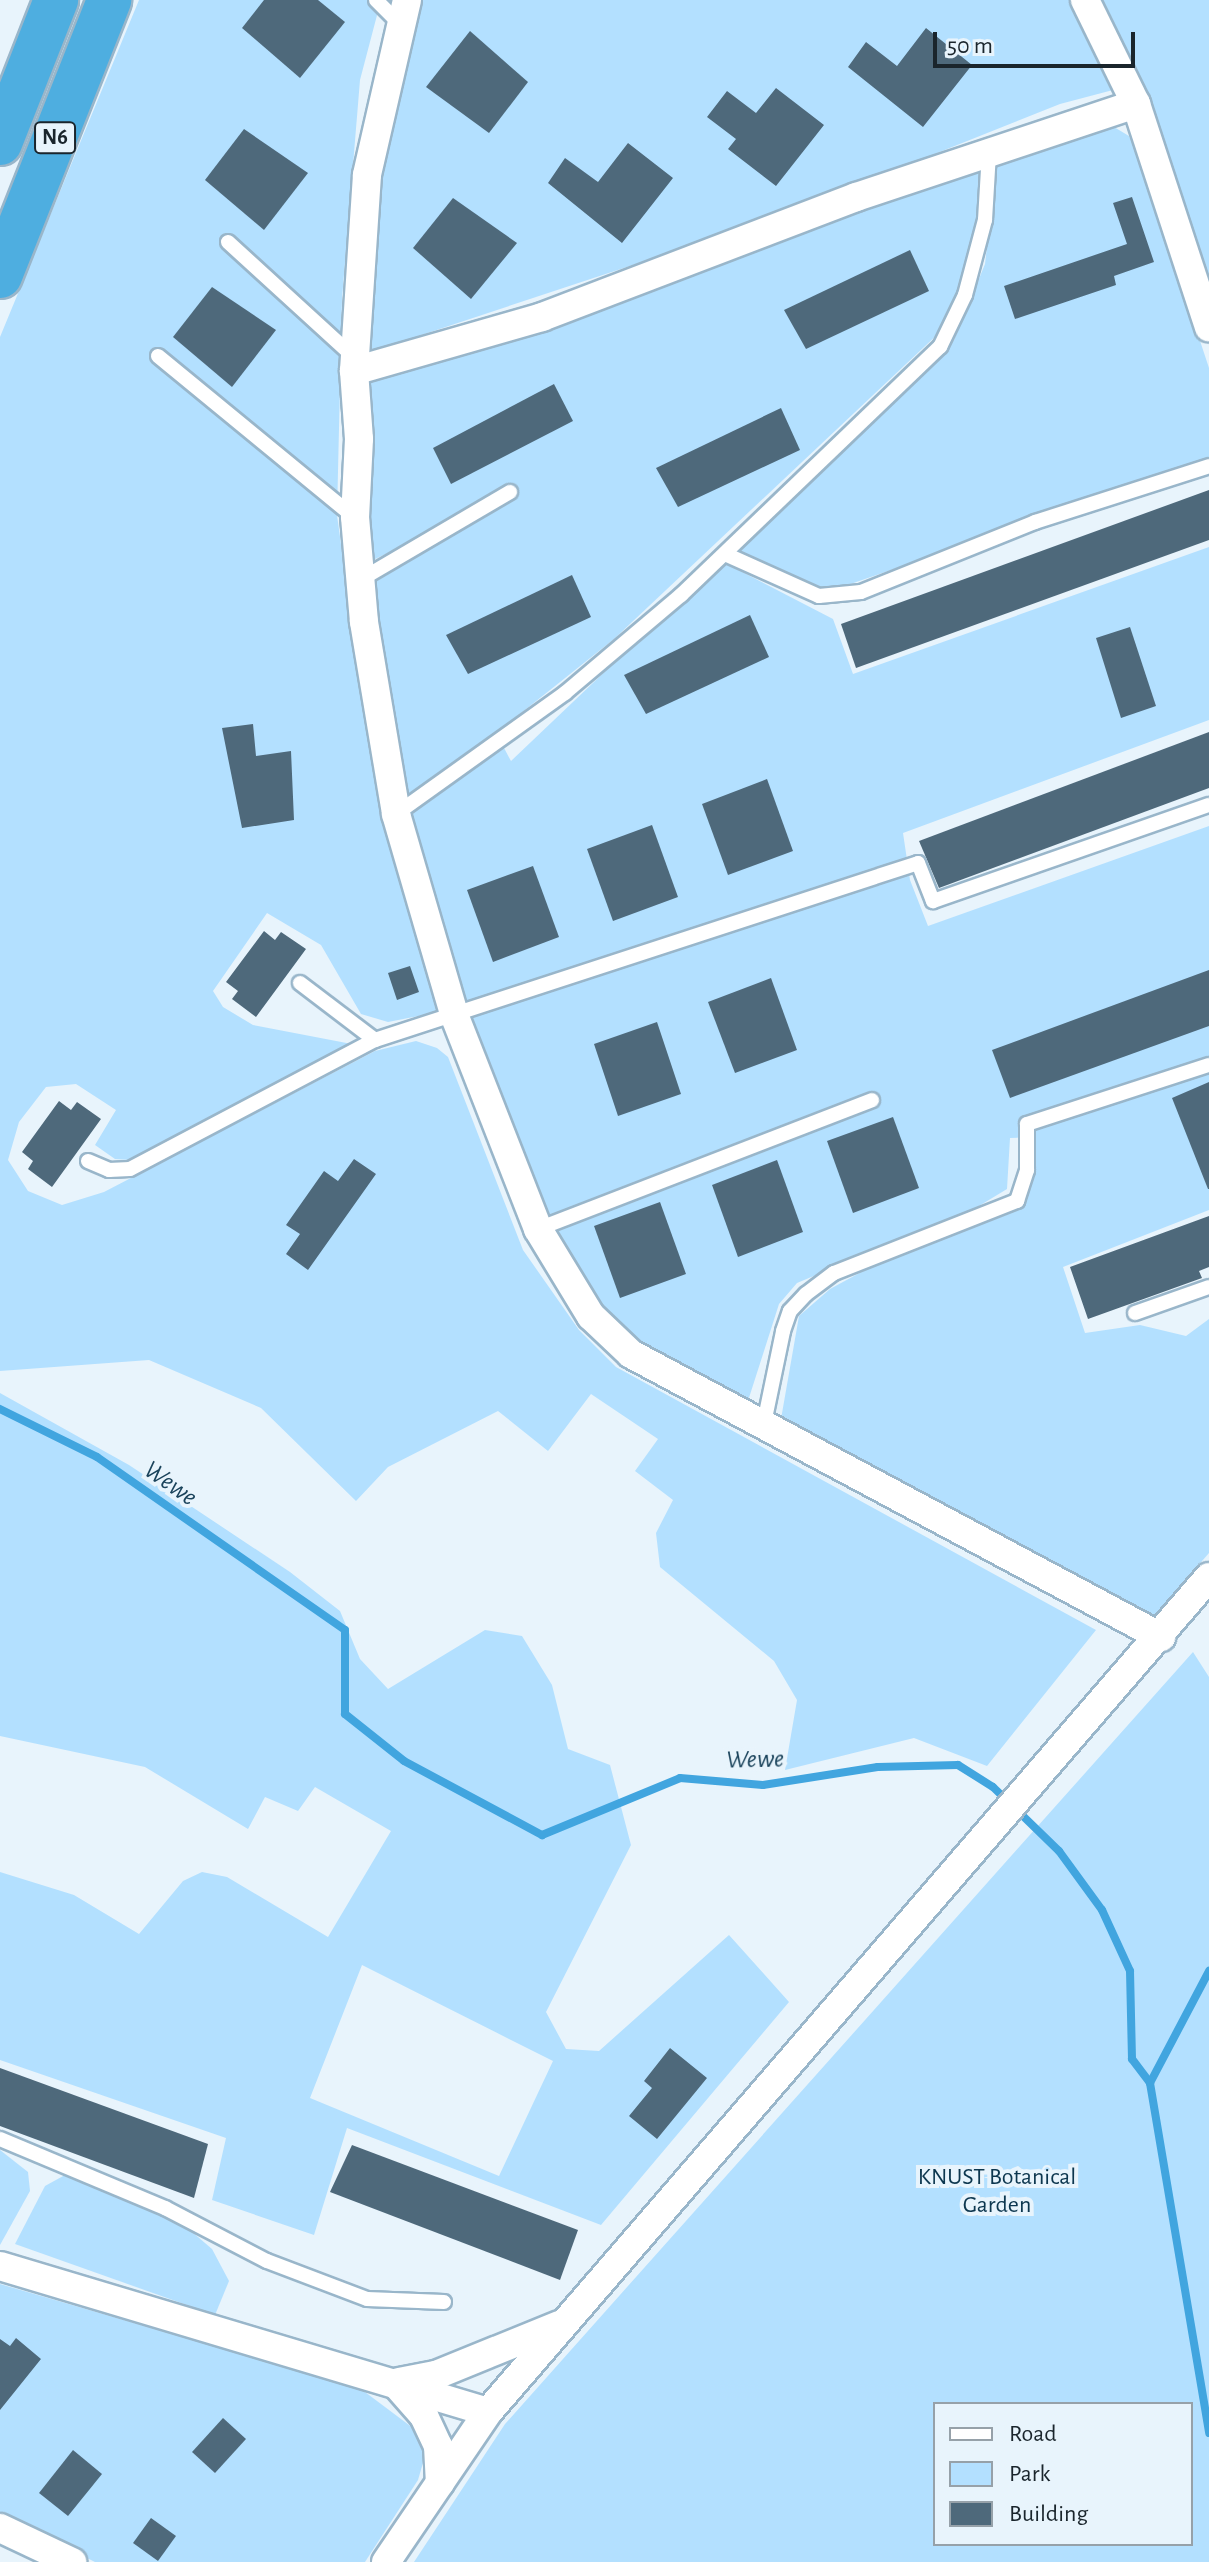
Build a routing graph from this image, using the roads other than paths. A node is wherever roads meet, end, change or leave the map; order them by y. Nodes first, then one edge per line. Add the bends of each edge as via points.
1 (56, 0) edge
2 (376, 0) edge
3 (1085, 0) edge
4 (100, 3) edge
5 (404, 12) edge
6 (1136, 104) junction
7 (0, 143) edge
8 (989, 153) junction
9 (228, 242) dead end
10 (0, 276) edge
11 (1209, 327) edge
12 (158, 356) dead end
13 (354, 364) junction
14 (1209, 466) edge
15 (510, 492) dead end
16 (355, 517) junction
17 (725, 554) junction
18 (360, 580) junction
19 (1209, 805) edge
20 (396, 814) junction
21 (300, 983) dead end
22 (455, 1017) junction
23 (375, 1040) junction
24 (1209, 1065) edge
25 (872, 1100) dead end
26 (88, 1161) dead end
27 (538, 1229) junction
28 (1209, 1287) edge
29 (1135, 1313) dead end
30 (763, 1428) junction
31 (1204, 1596) edge
32 (1161, 1637) junction
33 (0, 2139) edge
34 (0, 2266) edge
35 (444, 2302) dead end
36 (567, 2322) junction
37 (394, 2383) junction
38 (488, 2412) junction
39 (440, 2483) junction
40 (0, 2528) edge
41 (72, 2562) edge
42 (386, 2562) edge

1 - 7 highway, N6
2 - 5 lane
3 - 6 street
4 - 10 highway, N6
5 - 13 street via 367,175
6 - 8 street
6 - 11 street
8 - 13 street via 542,317
8 - 17 lane via 985,220 965,295 940,347
9 - 13 lane
12 - 16 lane
13 - 16 street via 359,439
14 - 17 lane via 1035,522 861,592 819,596
15 - 18 lane
16 - 18 street
17 - 20 lane via 565,693
18 - 20 street
19 - 22 lane via 933,901 918,863
20 - 22 street
21 - 23 lane
22 - 23 lane
22 - 27 street
23 - 26 lane via 130,1169 109,1170
24 - 30 lane via 1027,1124 1027,1170 1017,1201 834,1273 806,1294 790,1311 783,1331
25 - 27 lane
27 - 30 street via 591,1316 631,1354
28 - 29 lane
30 - 32 street
31 - 32 street
32 - 36 street
33 - 35 lane via 165,2208 267,2261 367,2299
34 - 37 street
36 - 37 street via 436,2375
36 - 38 street
37 - 38 street
37 - 39 street via 433,2436
38 - 39 street
39 - 42 street
40 - 41 street

